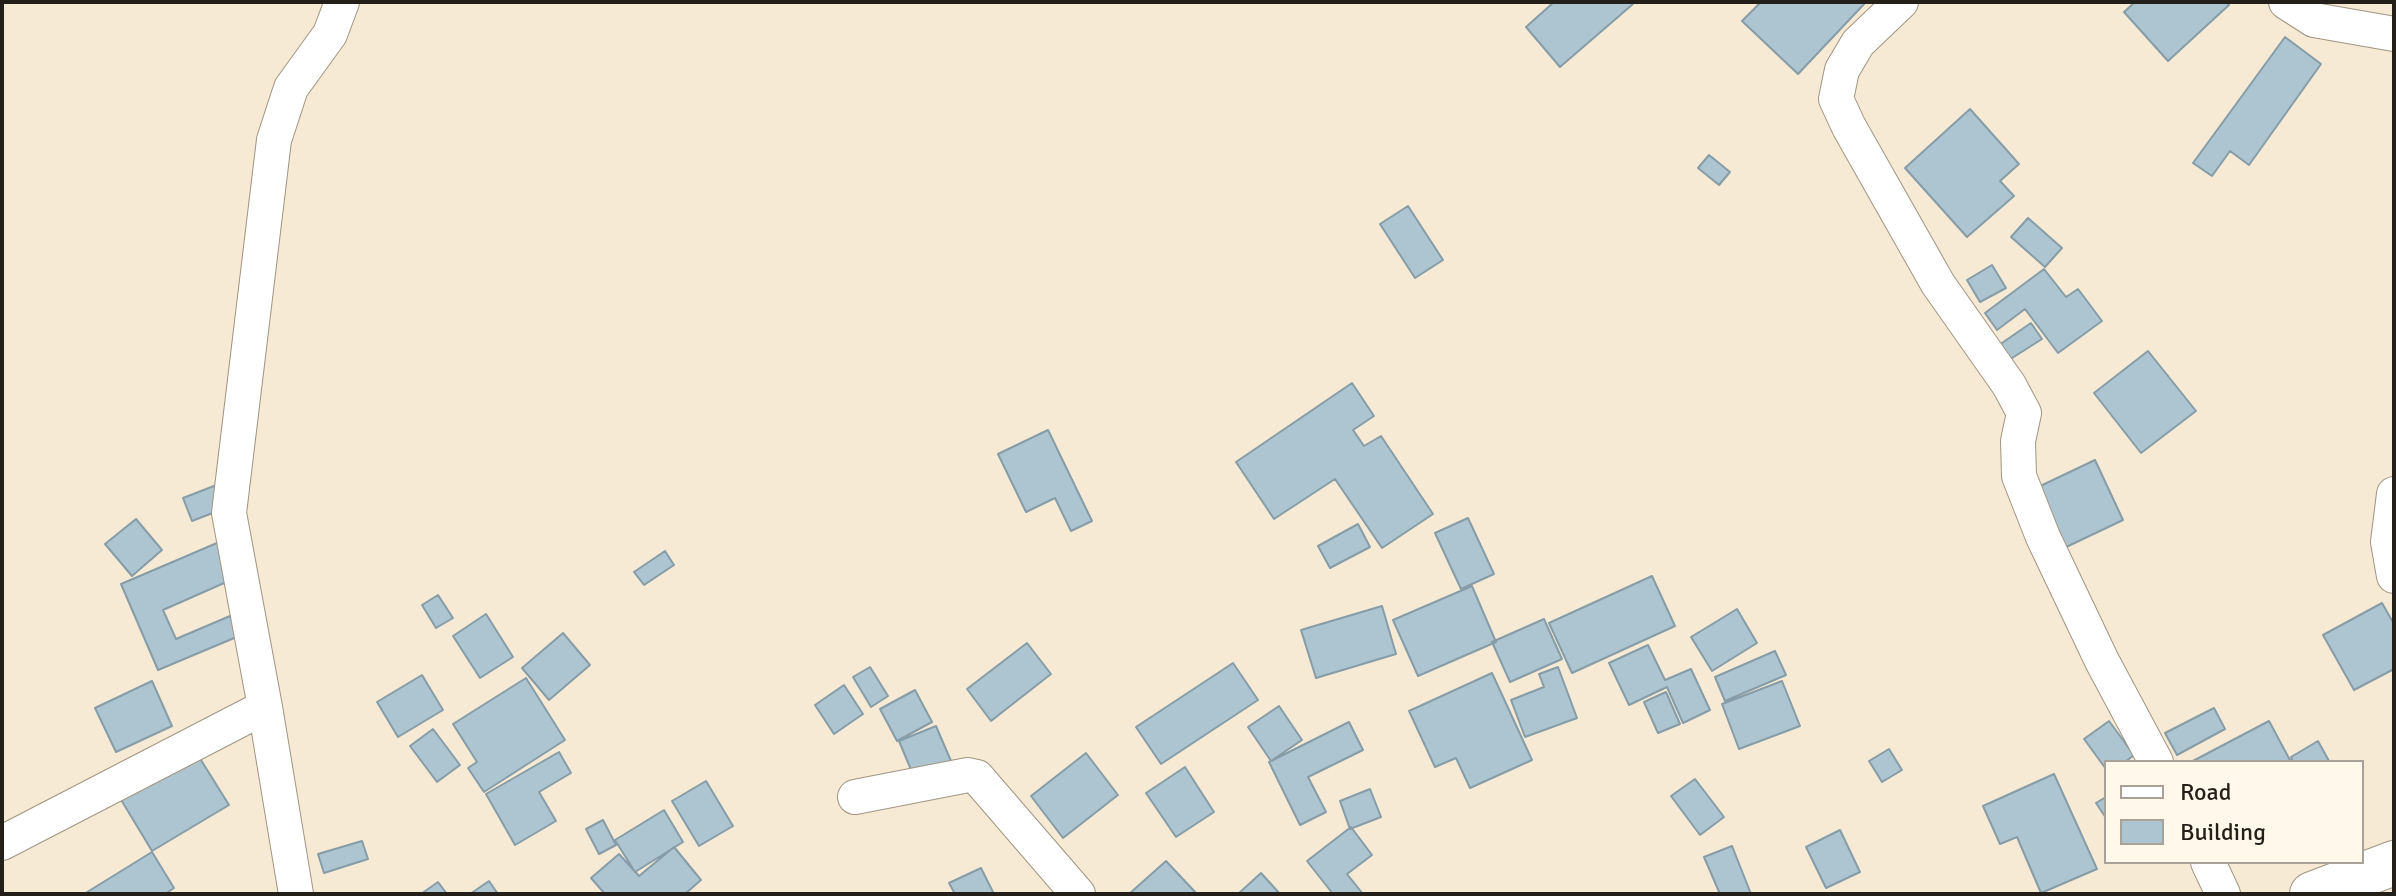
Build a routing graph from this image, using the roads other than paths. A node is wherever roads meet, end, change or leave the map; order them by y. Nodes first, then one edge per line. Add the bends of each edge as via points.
1 (342, 2) edge
2 (1901, 2) edge
3 (2286, 2) edge
4 (2394, 34) edge
5 (2394, 494) edge
6 (2394, 576) edge
7 (265, 707) junction
8 (2155, 760) edge
9 (855, 797) dead end
10 (2, 843) edge
11 (2394, 863) edge
12 (2209, 864) edge
13 (296, 894) edge
14 (1078, 894) edge
15 (2223, 894) edge
16 (2312, 894) edge

1 - 7 street via 330,34 291,88 274,140 229,513
2 - 8 street via 1858,43 1842,70 1836,99 1938,284 2024,413 2019,476 2102,661
3 - 4 street via 2314,20
5 - 6 street via 2388,542
7 - 10 street
7 - 13 street
9 - 14 street via 977,777
11 - 16 highway
12 - 15 street

